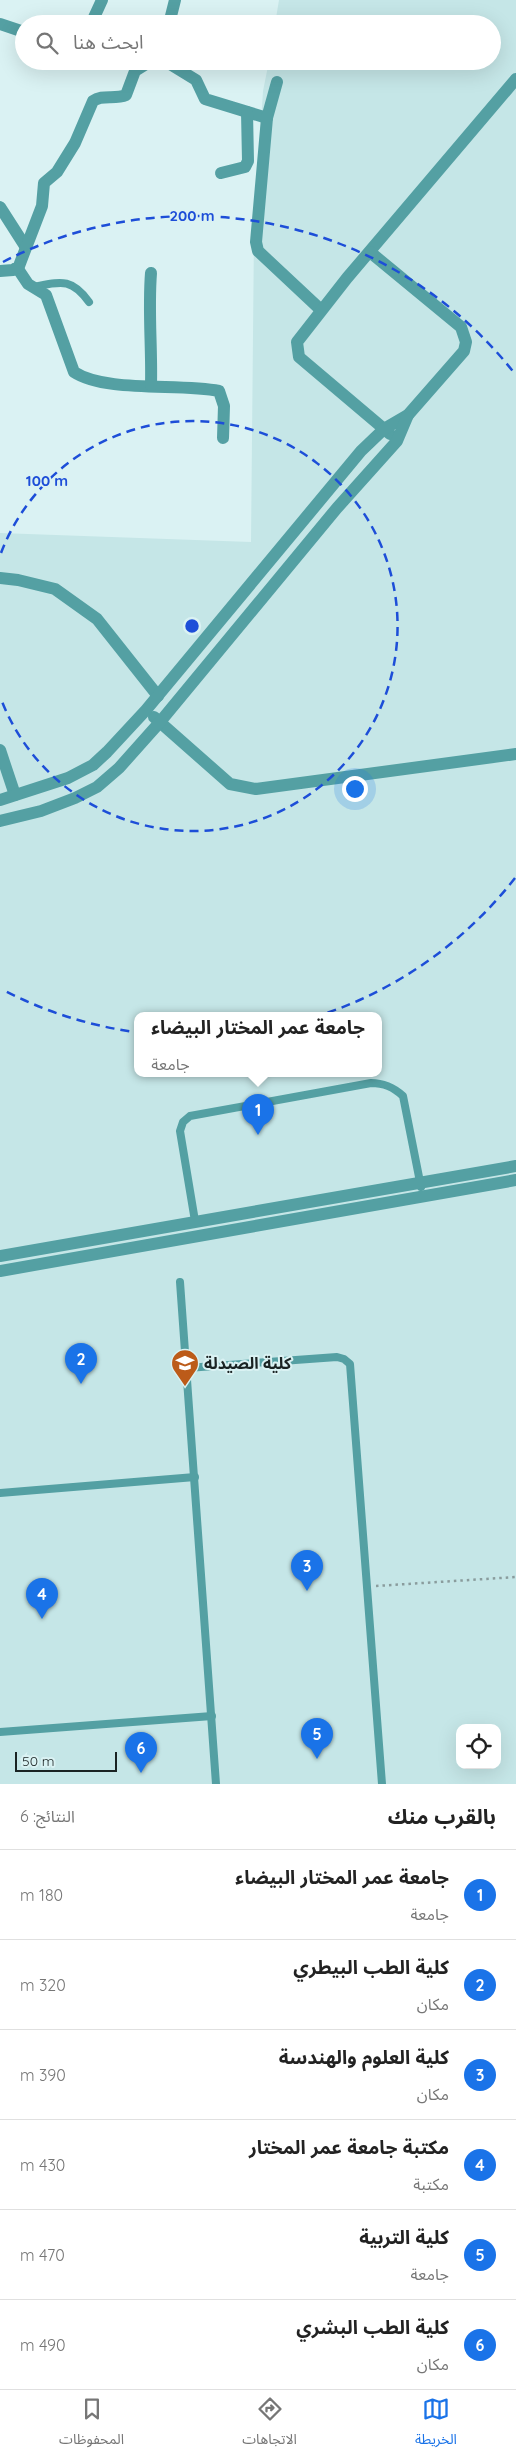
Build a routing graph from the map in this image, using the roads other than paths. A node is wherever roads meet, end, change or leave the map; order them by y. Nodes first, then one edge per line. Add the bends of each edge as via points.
1 (102, 0) edge
2 (175, 0) edge
3 (95, 15) edge
4 (171, 15) edge
5 (0, 24) edge
6 (15, 29) edge
7 (138, 70) edge
8 (179, 70) edge
9 (516, 79) edge
10 (277, 82) dead end
11 (247, 112) junction
12 (267, 118) junction
13 (220, 173) dead end
14 (0, 207) edge
15 (25, 246) junction
16 (370, 252) junction
17 (18, 269) junction
18 (0, 271) edge
19 (151, 273) dead end
20 (33, 287) junction
21 (88, 302) dead end
22 (321, 310) junction
23 (151, 385) junction
24 (408, 415) junction
25 (384, 429) junction
26 (223, 438) dead end
27 (397, 441) junction
28 (0, 578) edge
29 (158, 696) junction
30 (146, 710) junction
31 (160, 722) junction
32 (0, 750) edge
33 (513, 752) edge
34 (16, 796) junction
35 (0, 800) edge
36 (0, 821) edge
37 (516, 1166) edge
38 (516, 1180) edge
39 (422, 1190) junction
40 (195, 1221) junction
41 (0, 1256) edge
42 (0, 1271) edge
43 (180, 1282) dead end
44 (187, 1368) junction
45 (195, 1477) junction
46 (0, 1493) edge
47 (212, 1716) junction
48 (0, 1732) edge
49 (216, 1784) edge
50 (382, 1784) edge

1 - 3 street
2 - 4 street
5 - 6 street
7 - 15 street via 126,95 93,101 57,172 44,183 42,206
8 - 11 street via 196,80 205,99
9 - 16 street
10 - 12 street
11 - 12 street
11 - 13 street via 248,160 245,167
12 - 22 street via 256,242 258,250
14 - 15 street
15 - 17 street via 25,255
16 - 22 street
16 - 24 street via 461,327 465,335 464,351
17 - 18 street
17 - 20 street
19 - 23 street via 148,309
20 - 21 lane via 57,282 72,284
20 - 23 street via 46,295 74,372 98,380
22 - 25 street via 297,342 299,357
23 - 26 street via 219,391 224,406
24 - 25 street
24 - 27 street
25 - 27 street
25 - 29 street via 361,451
27 - 31 street
28 - 29 street via 54,589 97,619
29 - 30 street
30 - 31 street
30 - 34 street via 93,765 68,778
31 - 33 street via 230,784 245,788 296,784
31 - 36 street via 119,768 97,787 41,811
32 - 34 street
34 - 35 street
37 - 39 street
38 - 39 street
39 - 40 street
39 - 40 lane via 403,1096 383,1083 371,1083 190,1116 180,1131
39 - 42 street
40 - 41 street
43 - 44 lane
44 - 45 lane
44 - 50 lane via 337,1356 350,1364
45 - 46 lane
45 - 47 lane
47 - 48 lane
47 - 49 lane

